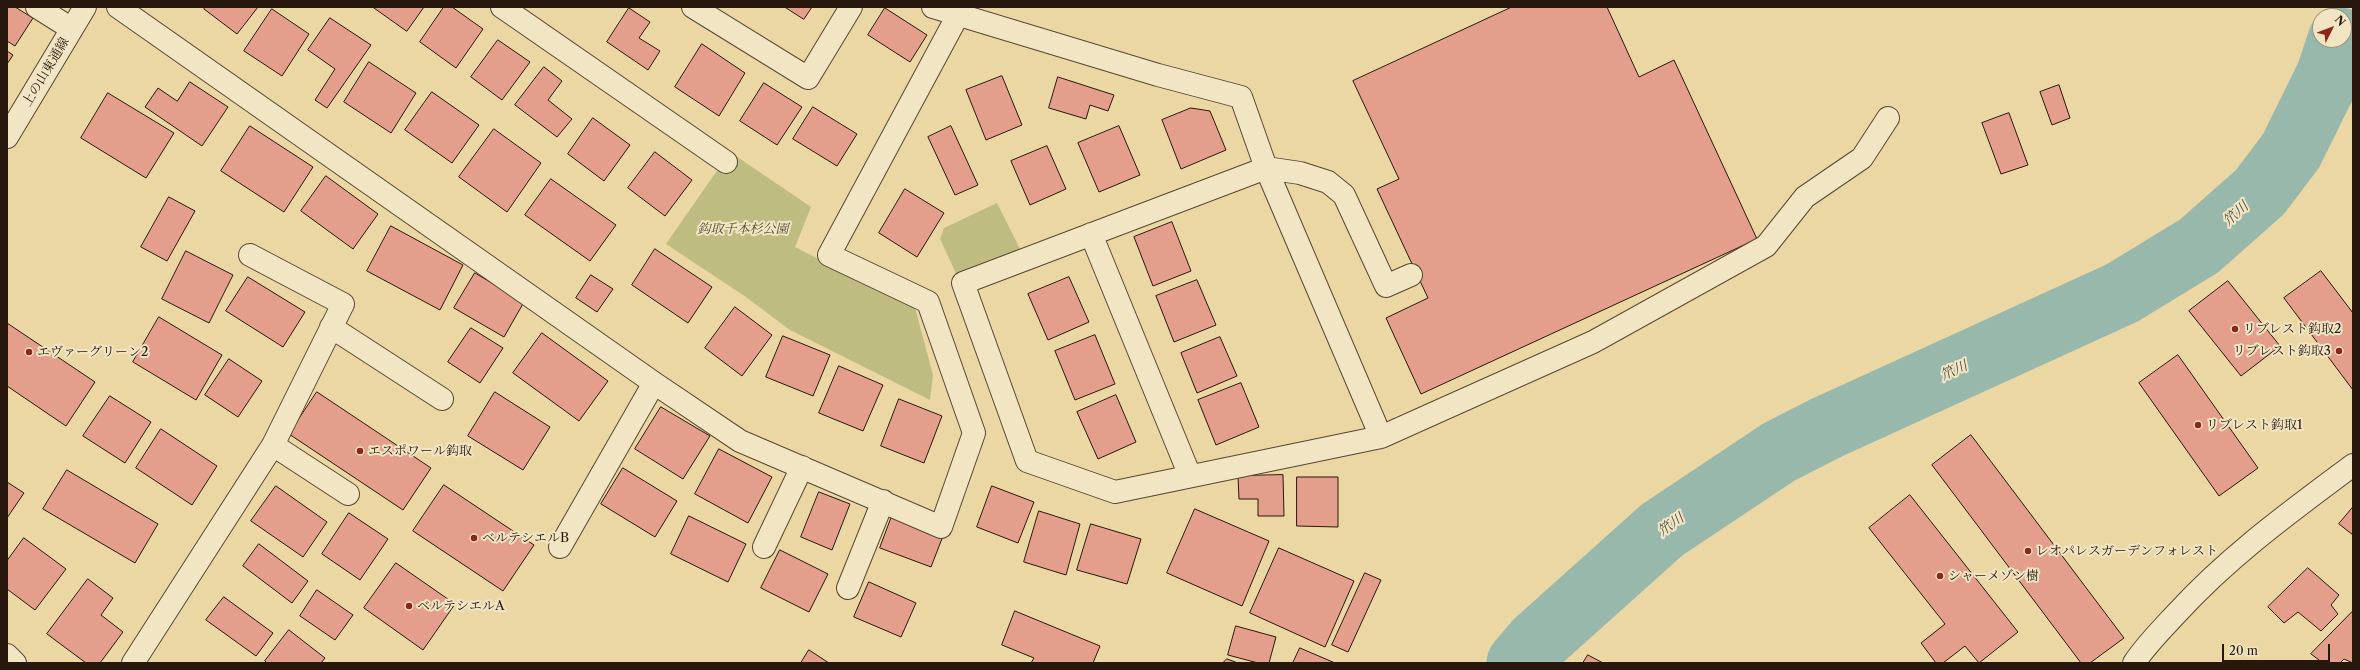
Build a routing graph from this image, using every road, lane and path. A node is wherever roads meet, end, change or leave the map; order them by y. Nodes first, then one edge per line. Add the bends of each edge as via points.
1 (37, 7) edge
2 (85, 7) edge
3 (118, 7) edge
4 (502, 7) edge
5 (693, 7) edge
6 (851, 7) edge
7 (933, 7) edge
8 (958, 15) junction
9 (72, 29) junction
10 (1888, 118) dead end
11 (7, 137) edge
12 (726, 162) dead end
13 (1266, 168) junction
14 (1092, 234) junction
15 (250, 255) dead end
16 (1411, 274) dead end
17 (331, 327) junction
18 (654, 383) junction
19 (442, 399) dead end
20 (1381, 437) junction
21 (273, 445) junction
22 (2353, 465) edge
23 (802, 467) junction
24 (1190, 476) junction
25 (348, 494) dead end
26 (883, 501) junction
27 (560, 547) dead end
28 (764, 547) dead end
29 (848, 588) dead end
30 (7, 655) edge
31 (15, 663) edge
32 (133, 663) edge
33 (2134, 663) edge

1 - 9 street
2 - 9 street, 上の山東通線
3 - 18 street
4 - 12 street
5 - 6 street via 808,78
7 - 8 street
8 - 13 street via 1158,76 1241,97
8 - 26 street via 829,255 928,302 974,433 941,527
9 - 11 street, 上の山東通線
10 - 20 street via 1862,158 1805,197 1766,246 1593,342
13 - 14 street
13 - 16 street via 1300,172 1328,182 1344,195 1386,286
13 - 20 street
14 - 24 street
14 - 24 street via 963,283 1027,461 1115,492
15 - 17 street via 343,304
17 - 19 street
17 - 21 street
18 - 23 street via 740,441
18 - 27 street
20 - 24 street
21 - 25 street
21 - 32 street
22 - 33 street via 2245,547 2205,583
23 - 26 street
23 - 28 street
26 - 29 street
30 - 31 street

